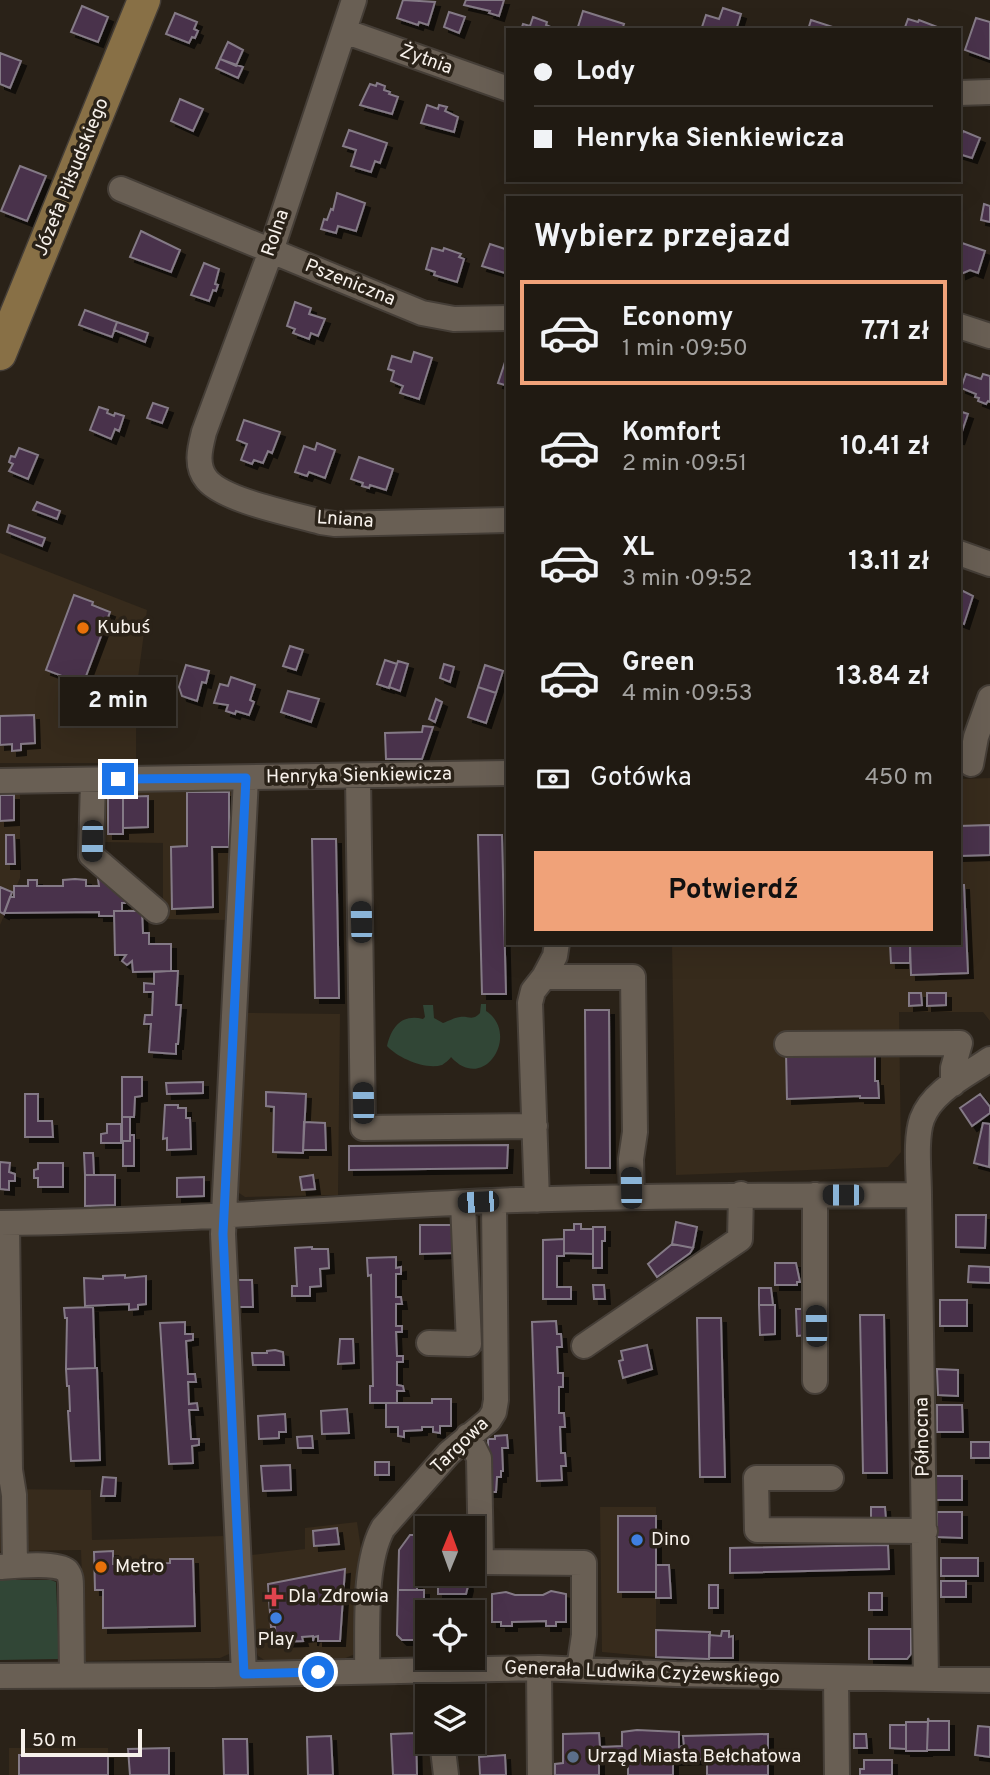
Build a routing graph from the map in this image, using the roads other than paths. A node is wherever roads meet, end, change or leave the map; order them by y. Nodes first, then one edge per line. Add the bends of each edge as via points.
1 (144, 0) edge
2 (354, 0) edge
3 (344, 30) junction
4 (506, 88) edge
5 (990, 92) edge
6 (961, 93) edge
7 (121, 189) dead end
8 (271, 251) junction
9 (506, 318) edge
10 (961, 327) edge
11 (990, 336) edge
12 (0, 354) edge
13 (200, 464) joint
14 (506, 520) edge
15 (961, 554) edge
16 (990, 564) edge
17 (990, 698) edge
18 (973, 764) edge
19 (506, 773) edge
20 (358, 776) junction
21 (246, 778) junction
22 (93, 779) junction
23 (0, 781) edge
24 (156, 911) dead end
25 (557, 945) edge
26 (544, 977) junction
27 (787, 1044) dead end
28 (990, 1059) edge
29 (953, 1084) junction
30 (535, 1126) junction
31 (741, 1194) junction
32 (815, 1195) junction
33 (919, 1195) junction
34 (632, 1197) junction
35 (537, 1200) junction
36 (494, 1201) junction
37 (463, 1203) junction
38 (223, 1215) junction
39 (4, 1223) edge
40 (429, 1343) dead end
41 (584, 1346) dead end
42 (816, 1381) dead end
43 (468, 1436) junction
44 (831, 1478) dead end
45 (925, 1531) junction
46 (7, 1567) edge
47 (539, 1668) junction
48 (485, 1669) edge
49 (579, 1669) junction
50 (441, 1670) joint
51 (367, 1671) junction
52 (244, 1674) junction
53 (72, 1675) junction
54 (0, 1676) edge
55 (836, 1678) junction
56 (926, 1679) junction
57 (990, 1680) edge
58 (442, 1684) edge
59 (444, 1754) edge
60 (446, 1775) edge
61 (540, 1775) edge
62 (837, 1775) edge

1 - 12 main road, Józefa Piłsudskiego
2 - 3 street, Rolna
3 - 4 street, Żytnia
3 - 8 street, Rolna
5 - 6 street
7 - 8 street, Pszeniczna
8 - 9 street, Pszeniczna via 422,313 454,319
8 - 13 street, Rolna via 204,432
10 - 11 street
13 - 14 street, Lniana via 208,481 223,492 321,522
15 - 16 street
17 - 18 street via 976,737
19 - 20 street, Henryka Sienkiewicza
20 - 21 street, Henryka Sienkiewicza
20 - 30 street via 363,1128
21 - 22 street, Henryka Sienkiewicza
21 - 38 street
22 - 23 street, Henryka Sienkiewicza
22 - 24 street via 91,855
25 - 26 street
26 - 30 street via 530,1003
26 - 34 street via 633,977
27 - 29 street via 960,1043
28 - 29 street
29 - 33 street via 936,1097 921,1121
30 - 35 street
31 - 32 street
31 - 34 street
31 - 41 street via 740,1239
32 - 33 street
32 - 42 street
33 - 45 street, Północna
34 - 35 street
35 - 36 street
36 - 37 street
36 - 43 street, Targowa via 496,1400 489,1420
37 - 38 street
37 - 40 street via 469,1344
38 - 39 street
38 - 52 street
39 - 46 street via 14,1495
43 - 49 street via 479,1458 481,1562 583,1563
43 - 51 street, Targowa via 399,1509 376,1541 370,1573
44 - 45 street via 756,1478 757,1530
45 - 56 street, Północna
46 - 53 street via 56,1566 71,1577
47 - 48 street, Generała Ludwika Czyżewskiego
47 - 49 street, Generała Ludwika Czyżewskiego
47 - 61 street
49 - 55 street, Generała Ludwika Czyżewskiego
50 - 51 street, Generała Ludwika Czyżewskiego
50 - 58 street
51 - 52 street, Generała Ludwika Czyżewskiego
52 - 53 street, Generała Ludwika Czyżewskiego
53 - 54 street, Generała Ludwika Czyżewskiego
55 - 56 street, Generała Ludwika Czyżewskiego
55 - 62 street
56 - 57 street, Generała Ludwika Czyżewskiego
59 - 60 street

